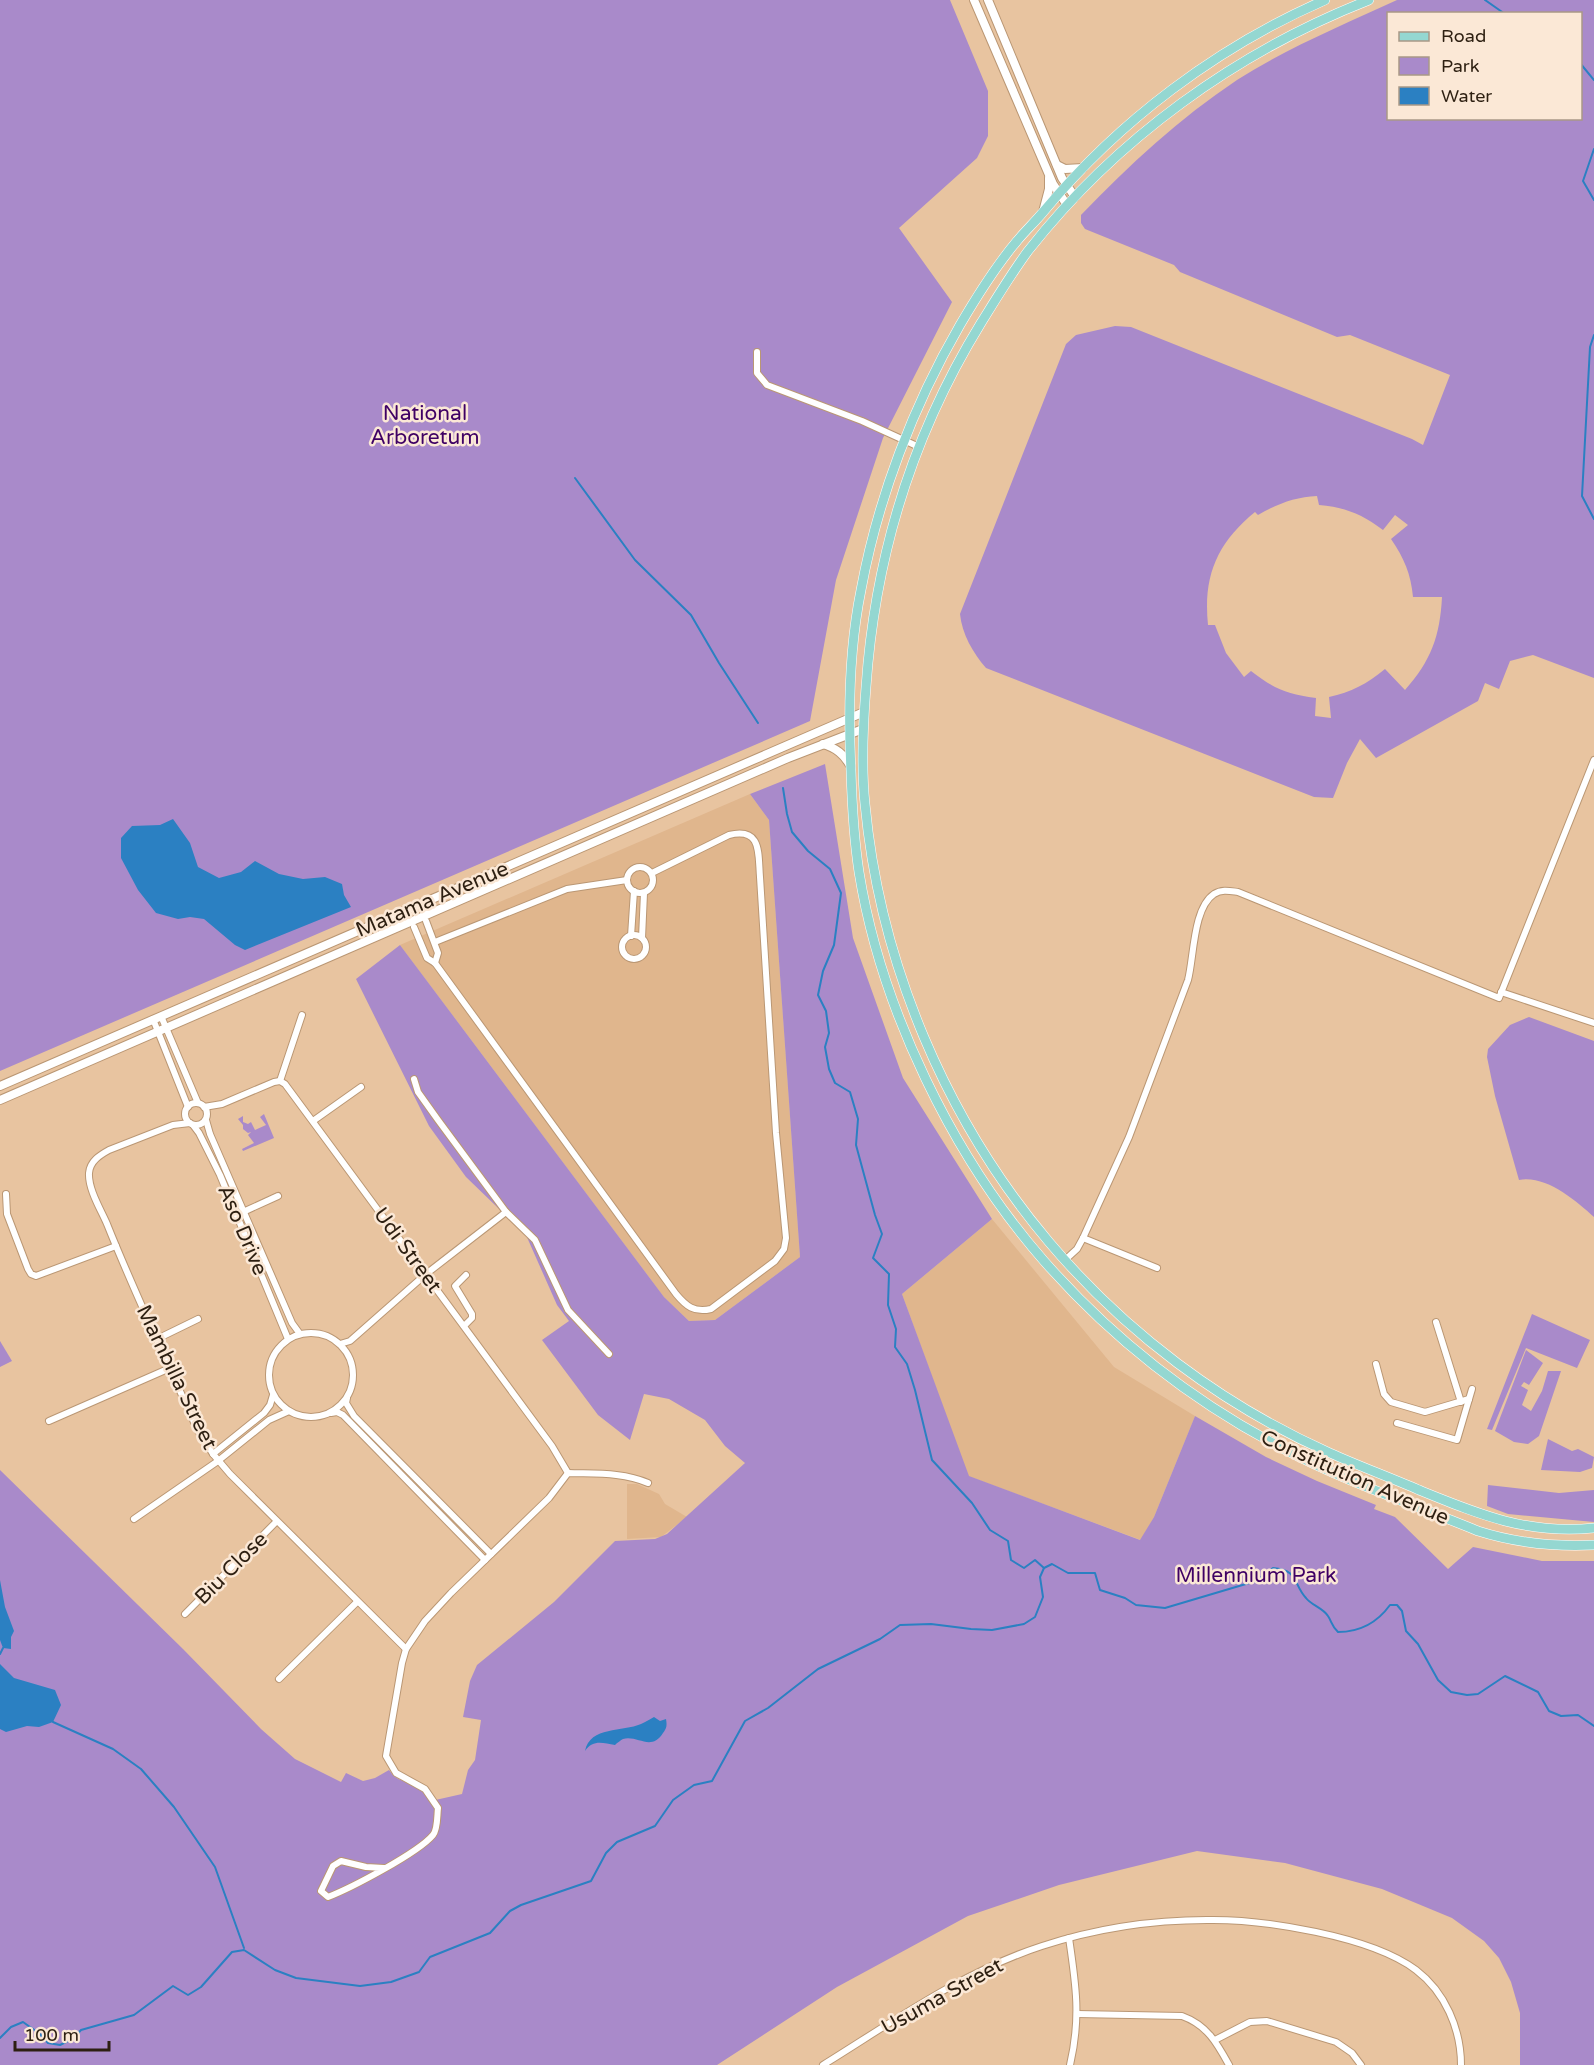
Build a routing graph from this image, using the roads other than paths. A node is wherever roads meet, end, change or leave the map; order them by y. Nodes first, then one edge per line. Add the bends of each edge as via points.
1 (974, 0) edge
2 (988, 0) edge
3 (1325, 0) edge
4 (1369, 0) edge
5 (1056, 165) junction
6 (1083, 168) junction
7 (1049, 174) junction
8 (1066, 184) junction
9 (1058, 193) junction
10 (1075, 197) junction
11 (1067, 205) junction
12 (1042, 213) junction
13 (757, 352) dead end
14 (904, 441) junction
15 (919, 447) junction
16 (864, 712) junction
17 (849, 718) junction
18 (863, 729) junction
19 (849, 734) junction
20 (823, 744) junction
21 (1594, 760) edge
22 (850, 767) junction
23 (652, 873) junction
24 (485, 876) junction
25 (627, 879) junction
26 (490, 888) junction
27 (634, 891) junction
28 (644, 893) junction
29 (426, 921) dead end
30 (414, 927) dead end
31 (631, 936) junction
32 (642, 938) junction
33 (435, 942) junction
34 (435, 963) junction
35 (1501, 992) junction
36 (302, 1015) dead end
37 (157, 1018) junction
38 (1594, 1023) edge
39 (162, 1030) junction
40 (414, 1079) dead end
41 (280, 1081) junction
42 (0, 1086) edge
43 (361, 1087) dead end
44 (0, 1100) edge
45 (222, 1104) junction
46 (201, 1105) junction
47 (187, 1110) junction
48 (206, 1118) junction
49 (313, 1121) junction
50 (191, 1124) junction
51 (173, 1125) junction
52 (6, 1194) dead end
53 (279, 1196) dead end
54 (243, 1212) junction
55 (506, 1212) junction
56 (1083, 1238) junction
57 (116, 1246) junction
58 (1065, 1260) junction
59 (1157, 1268) dead end
60 (426, 1274) junction
61 (466, 1275) dead end
62 (198, 1319) dead end
63 (1436, 1322) dead end
64 (464, 1326) junction
65 (300, 1334) junction
66 (157, 1339) junction
67 (288, 1339) junction
68 (340, 1344) junction
69 (609, 1354) dead end
70 (1376, 1364) dead end
71 (170, 1368) junction
72 (1472, 1389) dead end
73 (273, 1395) junction
74 (347, 1397) junction
75 (1469, 1400) junction
76 (1461, 1402) junction
77 (289, 1411) junction
78 (330, 1413) junction
79 (49, 1421) dead end
80 (1397, 1423) dead end
81 (213, 1454) junction
82 (218, 1461) junction
83 (568, 1473) junction
84 (648, 1484) dead end
85 (134, 1518) dead end
86 (276, 1522) junction
87 (1594, 1528) edge
88 (1594, 1545) edge
89 (491, 1554) junction
90 (485, 1560) junction
91 (357, 1602) junction
92 (185, 1614) dead end
93 (406, 1649) junction
94 (279, 1679) dead end
95 (384, 1868) junction
96 (1069, 1938) junction
97 (1077, 2014) junction
98 (1215, 2040) junction
99 (824, 2065) edge
100 (1070, 2065) edge
101 (1228, 2065) edge
102 (1361, 2065) edge
103 (1461, 2065) edge

1 - 7 main road
2 - 5 main road
3 - 6 main road, Constitution Avenue via 1272,25 1199,70 1140,115
4 - 10 main road, Constitution Avenue via 1282,40 1193,94 1145,131
5 - 6 main road
5 - 8 main road
6 - 8 main road, Constitution Avenue
7 - 9 main road
7 - 12 main road
8 - 9 main road, Constitution Avenue
8 - 10 main road
9 - 11 main road
9 - 12 main road, Constitution Avenue
10 - 11 main road, Constitution Avenue
11 - 15 main road, Constitution Avenue via 1028,252 974,335
12 - 14 main road, Constitution Avenue via 1002,260 958,328
13 - 14 street via 757,373 767,385
14 - 15 street
14 - 17 main road, Constitution Avenue via 881,505 860,594
15 - 16 main road, Constitution Avenue via 896,511 875,598
16 - 17 main road, Matama Avenue
16 - 18 main road, Constitution Avenue
17 - 19 main road, Constitution Avenue
17 - 24 main road, Matama Avenue
18 - 19 main road, Matama Avenue
18 - 58 main road, Constitution Avenue via 864,799 873,866 892,946 921,1027 980,1148 1030,1219
19 - 20 main road, Matama Avenue
19 - 22 main road, Constitution Avenue
20 - 22 main road via 834,747
20 - 26 main road, Matama Avenue
21 - 35 street
22 - 88 main road, Constitution Avenue via 858,869 893,999 919,1064 956,1138 990,1192 1046,1263 1099,1317 1166,1375 1238,1424 1284,1449 1502,1539 1545,1545
23 - 25 street via 637,867
23 - 28 street via 653,885
23 - 34 street via 729,835 740,832 755,840 786,1238 775,1261 711,1309 693,1309 676,1294
24 - 26 main road
24 - 37 main road, Matama Avenue
25 - 27 street
25 - 33 street via 567,889
26 - 39 main road, Matama Avenue
27 - 28 street
27 - 31 street
28 - 32 street
29 - 33 street
30 - 34 street via 426,958
31 - 32 street
31 - 32 street via 622,948 632,959 645,953
33 - 34 street
35 - 38 street
35 - 56 street via 1499,998 1238,892 1215,893 1199,917 1180,1005 1119,1160
36 - 41 street
37 - 39 street
37 - 42 main road, Matama Avenue
39 - 44 main road, Matama Avenue
39 - 46 street
39 - 47 street
40 - 55 street via 418,1092
41 - 45 street
41 - 49 street, Udi Street
43 - 49 street
45 - 46 street
45 - 48 street
46 - 47 street
46 - 48 street, Aso Drive
47 - 50 street, Aso Drive
47 - 51 street
48 - 50 street via 200,1125
48 - 54 street, Aso Drive
49 - 60 street, Udi Street
50 - 51 street
50 - 67 street, Aso Drive via 220,1175
51 - 57 street, Mambilla Street via 100,1155 91,1166 93,1190
52 - 57 street via 7,1214 31,1274 36,1276
53 - 54 street
54 - 65 street, Aso Drive
55 - 60 street
55 - 69 street via 535,1240 568,1310
56 - 58 street
56 - 59 street
57 - 66 street, Mambilla Street
58 - 87 main road, Constitution Avenue via 1103,1300 1167,1355 1272,1425 1345,1460 1500,1521 1544,1529
60 - 64 street, Udi Street
60 - 68 street via 350,1341
61 - 64 street via 455,1286 472,1314
62 - 66 street
63 - 76 street
64 - 83 street, Udi Street
65 - 67 street
65 - 68 street via 322,1334
66 - 71 street, Mambilla Street
67 - 73 street via 276,1350 269,1366
68 - 74 street via 353,1372
70 - 76 street via 1384,1394 1392,1402 1425,1412
71 - 79 street
71 - 81 street, Mambilla Street via 197,1430
72 - 75 street
73 - 77 street
73 - 81 street via 264,1413
74 - 78 street
74 - 89 street via 346,1403 354,1416
75 - 76 street
75 - 80 street via 1457,1440
77 - 78 street via 305,1417
77 - 82 street via 269,1420
78 - 90 street via 343,1415
81 - 82 street, Mambilla Street
82 - 85 street
82 - 86 street, Mambilla Street
83 - 84 street via 634,1477
83 - 89 street via 549,1498
86 - 91 street, Mambilla Street
86 - 92 street, Biu Close
89 - 90 street
90 - 93 street via 425,1621
91 - 93 street, Mambilla Street
91 - 94 street
93 - 95 street via 386,1756 396,1773 425,1789 438,1808 435,1833
95 - 95 street via 328,1897 321,1891 333,1866 341,1861
96 - 97 street
96 - 99 street, Usuma Street via 974,1973
96 - 103 street, Usuma Street via 1142,1925 1208,1920 1294,1928 1385,1953 1418,1971 1442,1997 1456,2029
97 - 98 street via 1182,2016 1201,2026
97 - 100 street
98 - 101 street
98 - 102 street via 1250,2022 1267,2021 1336,2042

